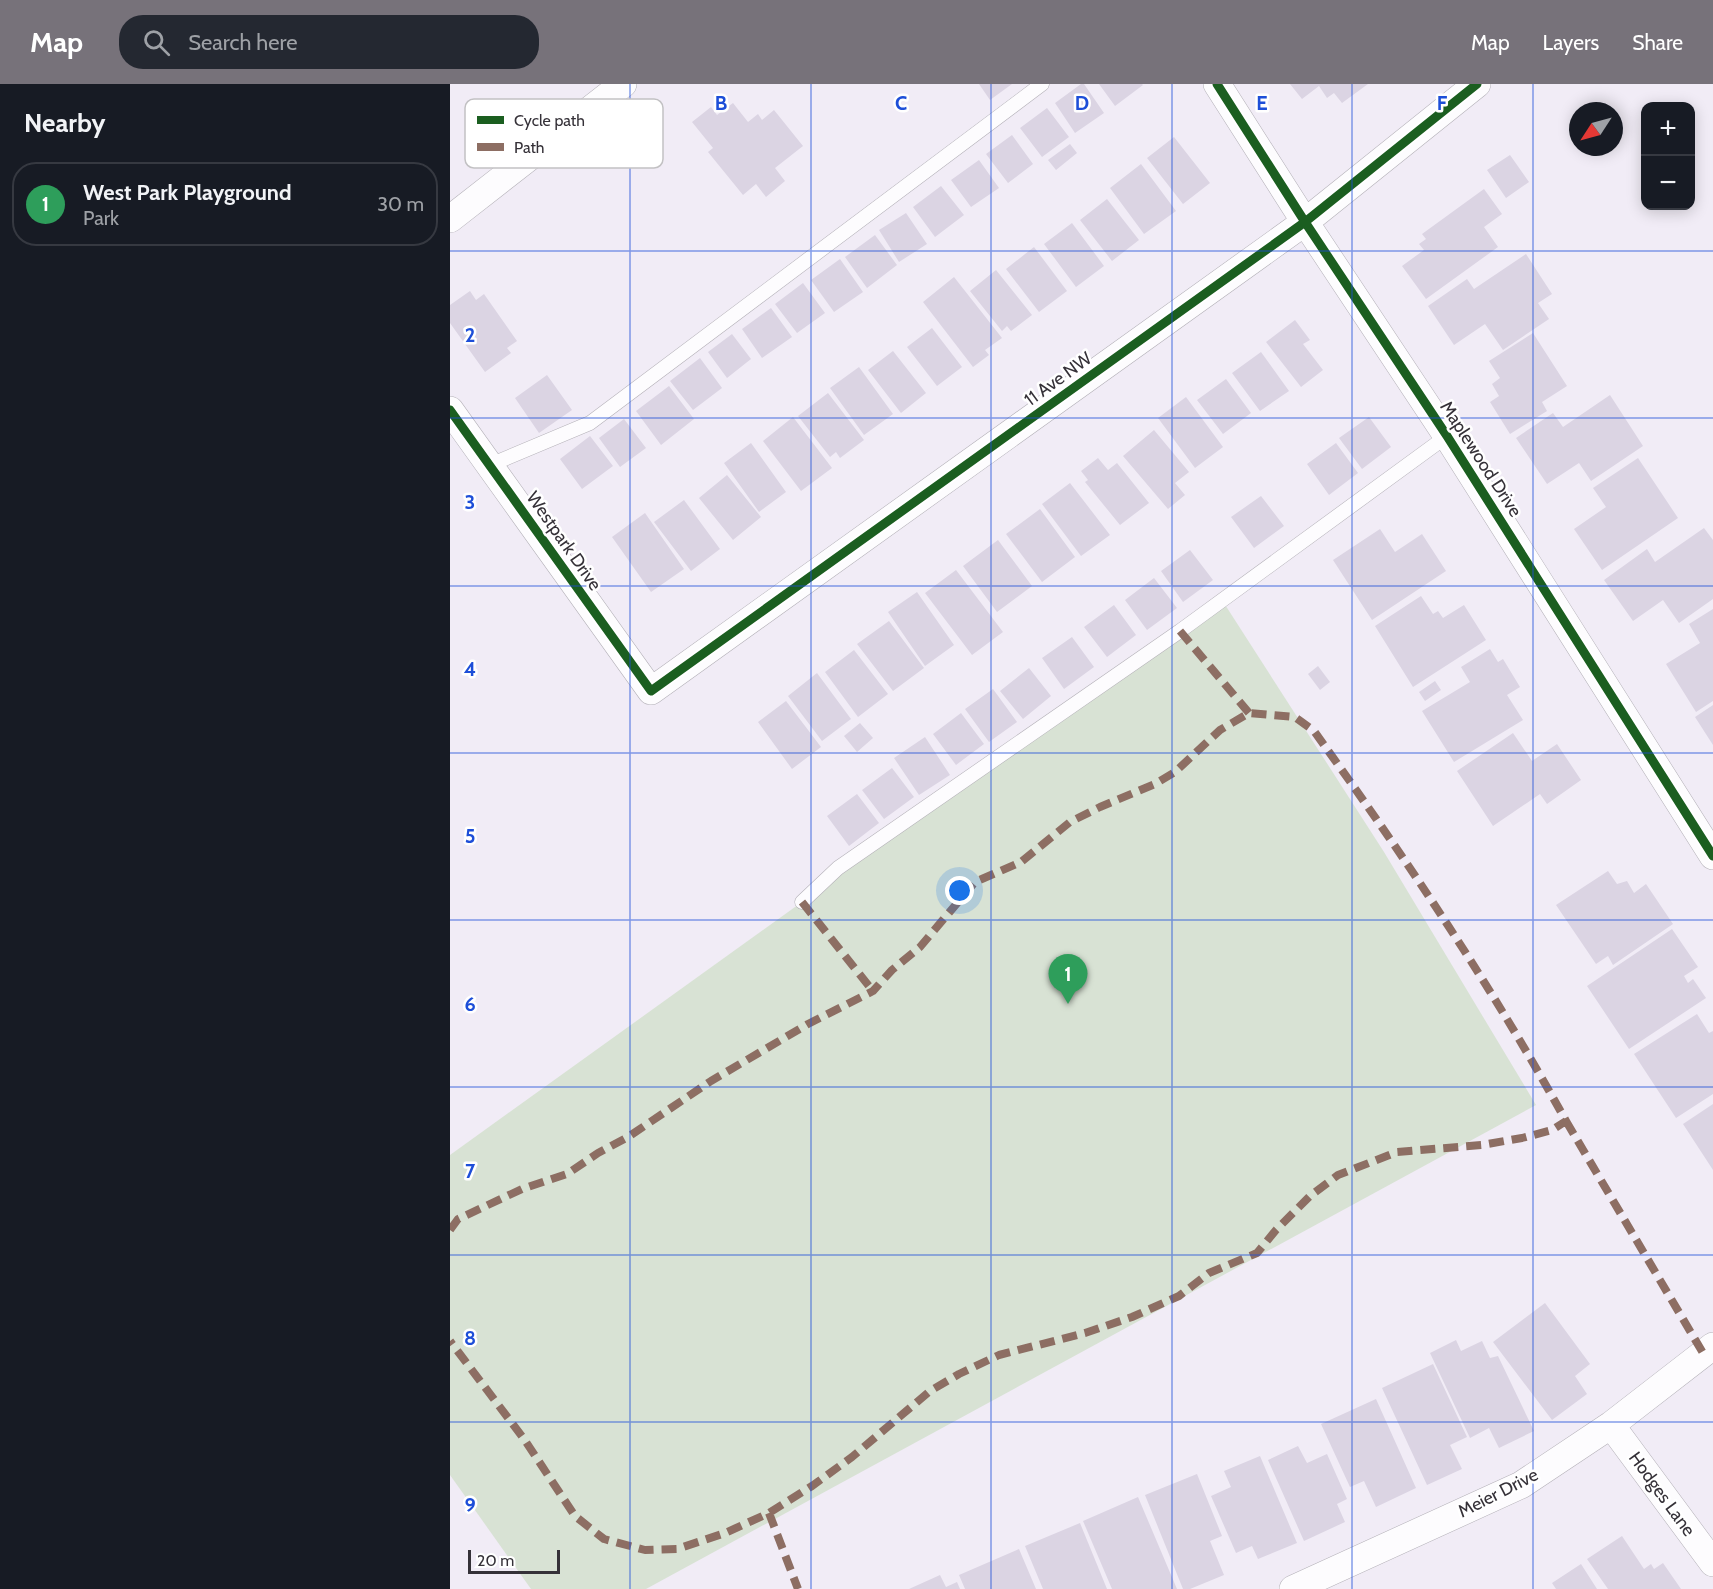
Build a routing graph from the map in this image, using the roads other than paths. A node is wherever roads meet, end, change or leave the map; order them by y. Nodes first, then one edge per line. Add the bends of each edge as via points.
1 (623, 84) edge
2 (1042, 84) edge
3 (1217, 84) edge
4 (1477, 84) edge
5 (604, 99) edge
6 (515, 168) edge
7 (450, 219) edge
8 (1305, 222) junction
9 (450, 410) edge
10 (1447, 436) junction
11 (490, 465) junction
12 (651, 691) joint
13 (1713, 856) edge
14 (802, 902) dead end
15 (1713, 1346) edge
16 (1611, 1425) junction
17 (1713, 1563) edge
18 (1293, 1589) edge

1 - 5 street
2 - 11 lane via 590,423
3 - 8 street, Maplewood Drive
4 - 8 street, 11 Ave NW
6 - 7 street
8 - 10 street, Maplewood Drive
8 - 12 street, 11 Ave NW
9 - 11 street, Westpark Drive
10 - 13 street, Maplewood Drive
10 - 14 lane via 1180,631 838,868
11 - 12 street, Westpark Drive
15 - 16 street, Meier Drive
16 - 17 street, Hodges Lane
16 - 18 street, Meier Drive via 1521,1485

